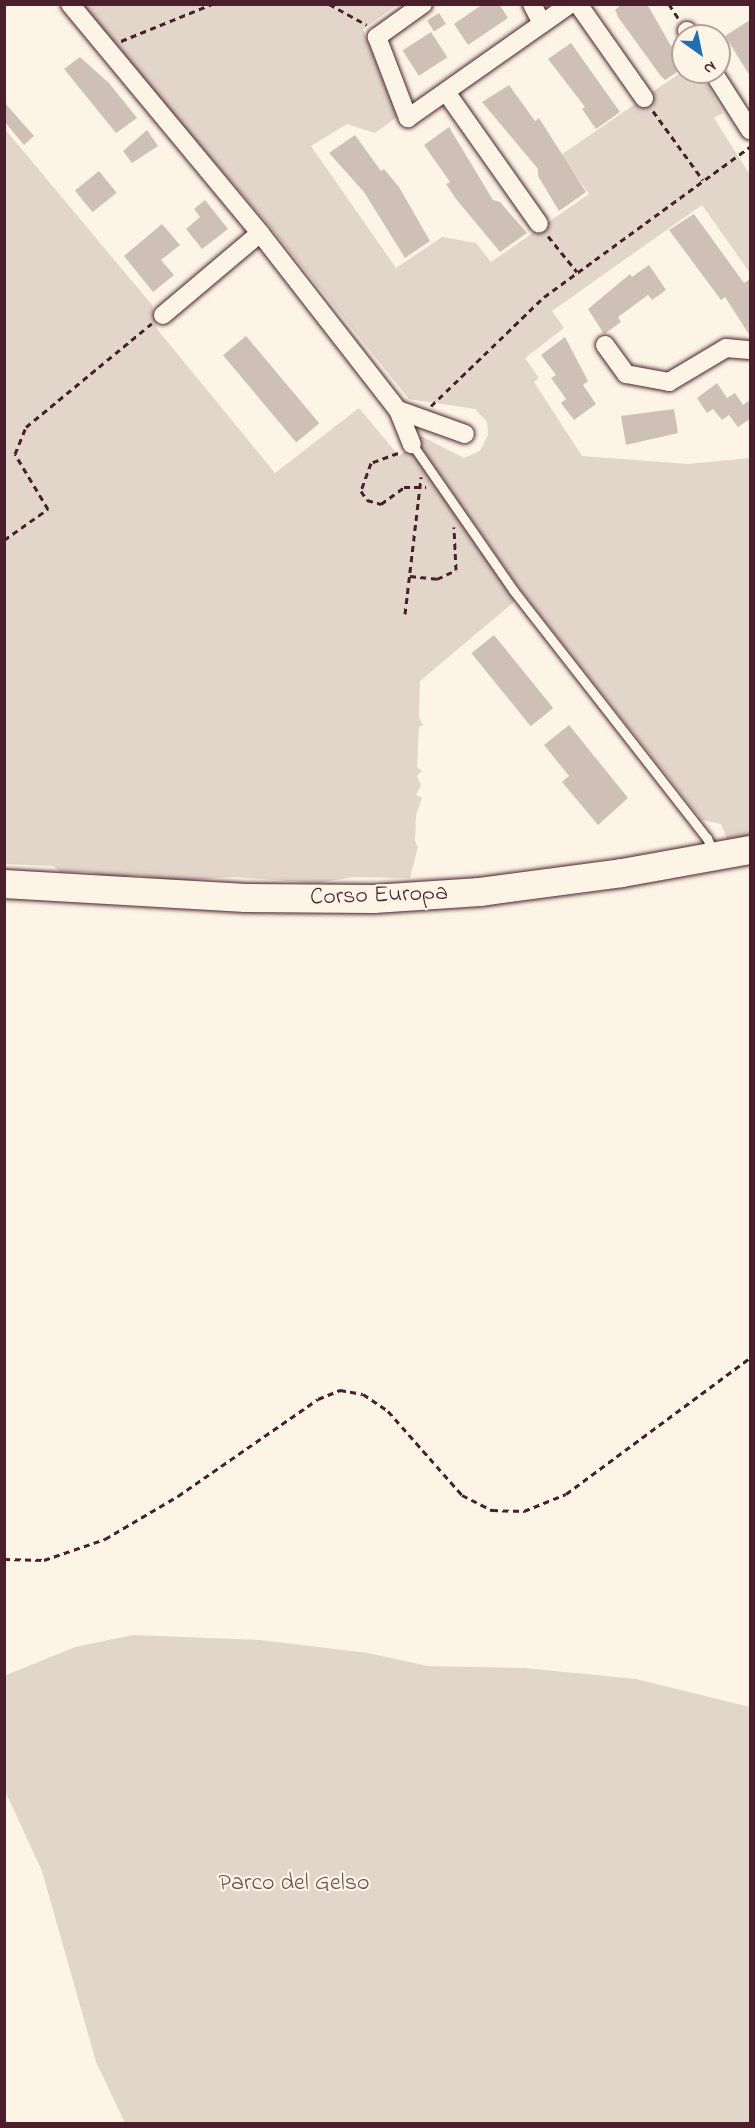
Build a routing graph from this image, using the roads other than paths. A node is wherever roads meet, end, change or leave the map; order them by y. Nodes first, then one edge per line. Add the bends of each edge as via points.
1 (70, 4) edge
2 (423, 4) edge
3 (532, 4) edge
4 (570, 4) edge
5 (578, 4) edge
6 (542, 24) junction
7 (721, 84) edge
8 (446, 92) junction
9 (644, 98) road end
10 (750, 130) edge
11 (539, 224) road end
12 (260, 233) junction
13 (163, 315) road end
14 (604, 345) dead end
15 (750, 350) edge
16 (398, 410) junction
17 (465, 434) dead end
18 (412, 444) joint
19 (750, 850) edge
20 (716, 857) junction
21 (4, 884) edge

1 - 12 street
2 - 8 street via 377,37 408,118
3 - 6 street
4 - 6 street
5 - 9 street
6 - 8 street
7 - 10 street
8 - 11 street
12 - 13 street
12 - 16 street
14 - 15 street via 626,374 669,382 726,348
16 - 17 street
16 - 18 street
18 - 20 lane via 513,590 707,837
19 - 20 main road, Corso Europa
20 - 21 main road, Corso Europa via 480,892 374,899 246,898

